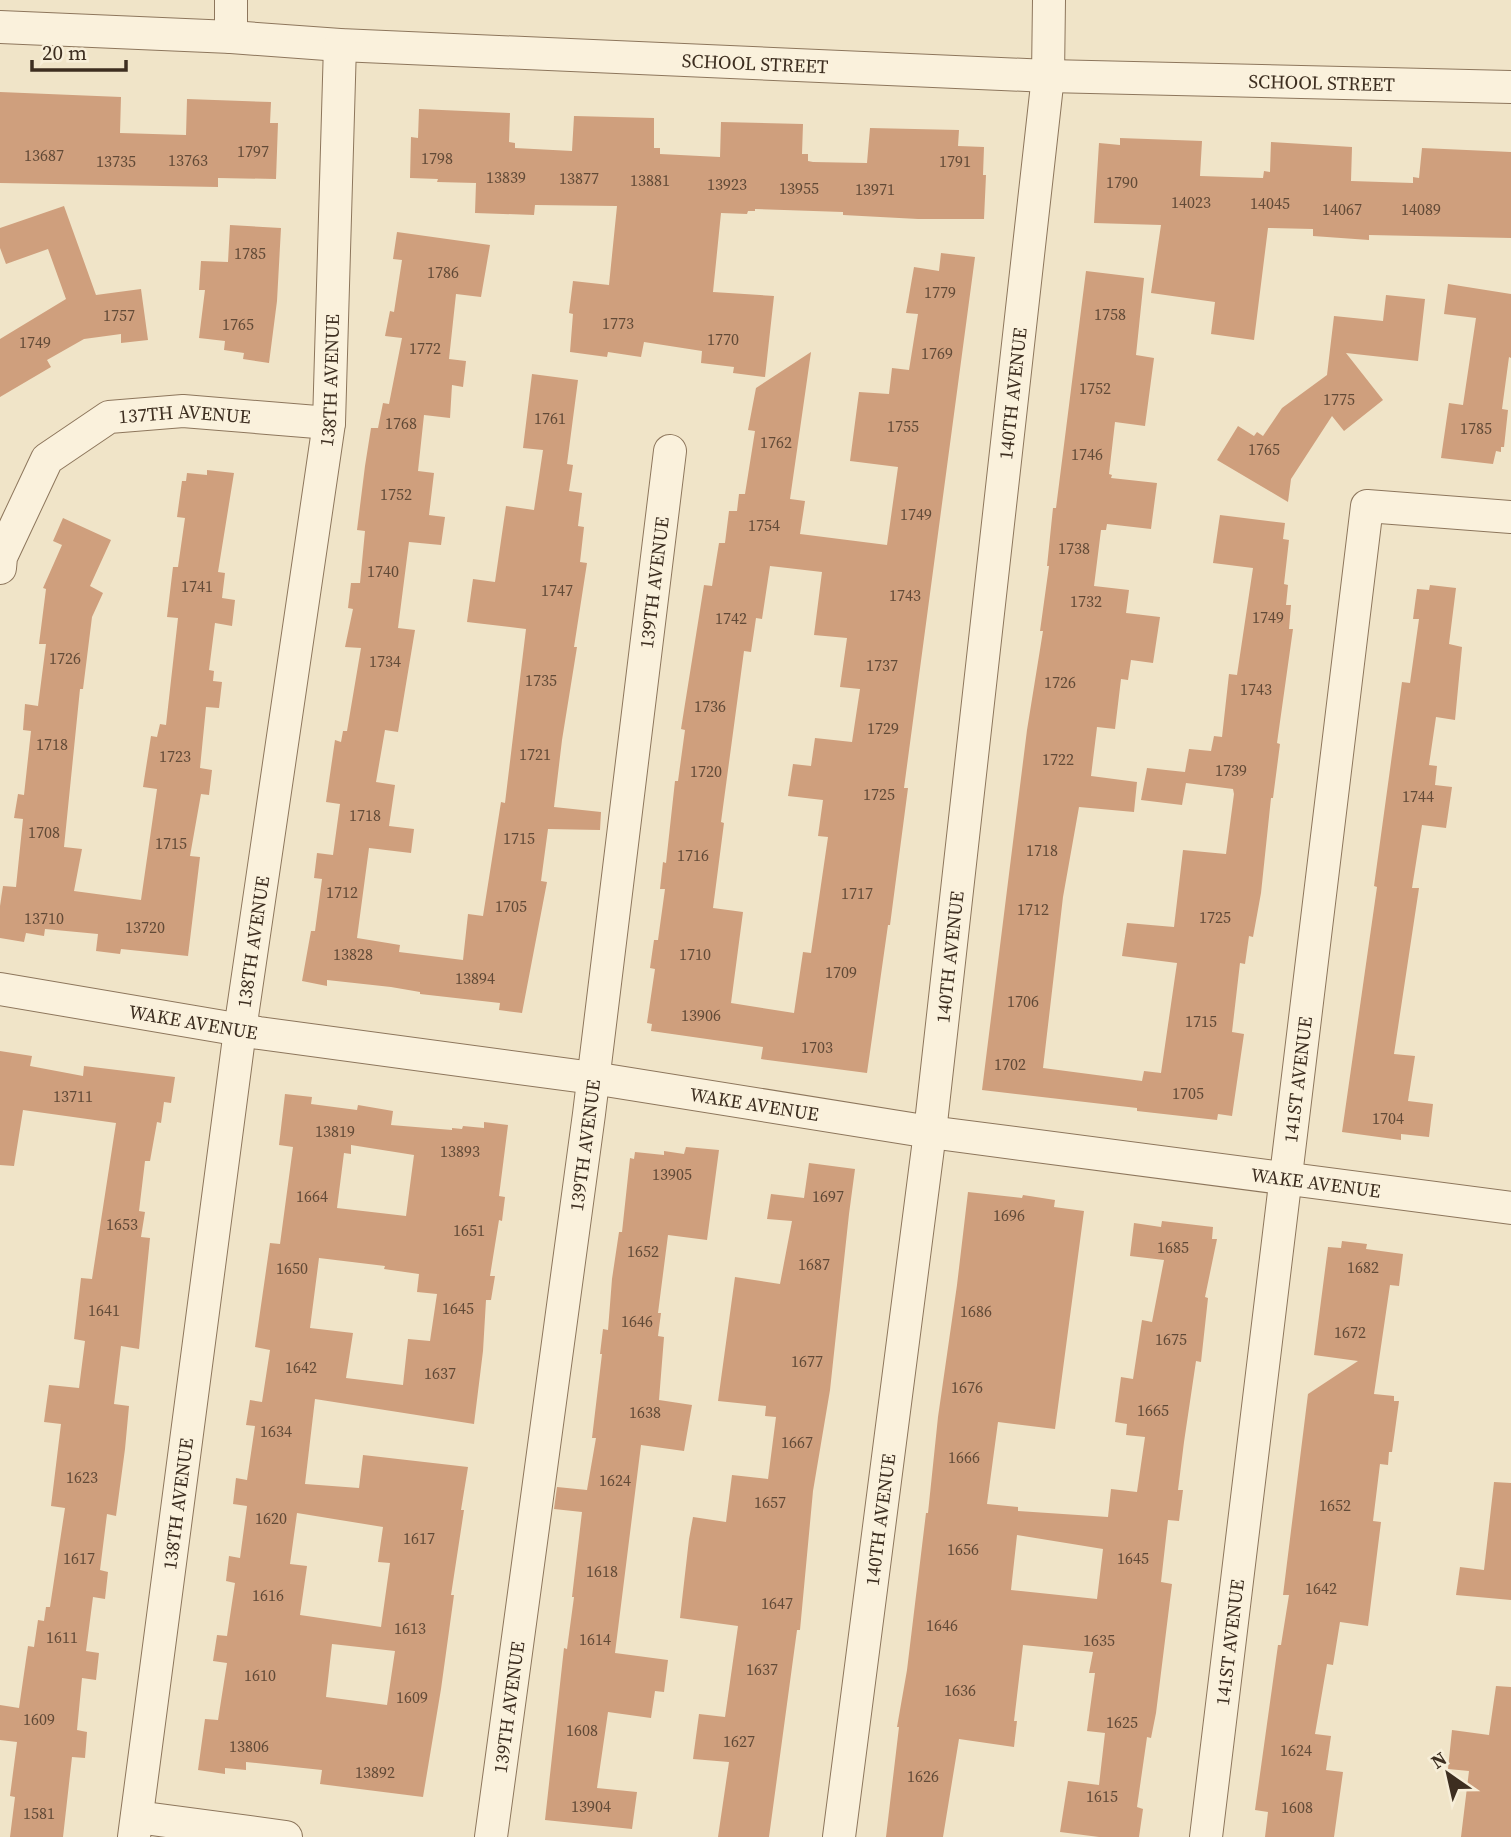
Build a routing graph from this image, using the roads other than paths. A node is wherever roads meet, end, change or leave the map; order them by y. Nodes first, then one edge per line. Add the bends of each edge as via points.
1 (231, 0) edge
2 (1049, 0) edge
3 (0, 27) edge
4 (231, 37) junction
5 (340, 45) junction
6 (1048, 76) junction
7 (1511, 87) edge
8 (329, 423) junction
9 (670, 451) dead end
10 (1511, 517) edge
11 (0, 568) edge
12 (0, 989) edge
13 (240, 1030) junction
14 (593, 1078) junction
15 (930, 1132) junction
16 (1286, 1177) junction
17 (1511, 1208) edge
18 (136, 1827) edge
19 (286, 1837) edge
20 (491, 1837) edge
21 (838, 1837) edge
22 (1206, 1837) edge

1 - 4 street
2 - 6 street, 140TH AVENUE
3 - 4 street, SCHOOL STREET
4 - 5 street, SCHOOL STREET
5 - 6 street, SCHOOL STREET
5 - 8 street, 138TH AVENUE
6 - 7 street, SCHOOL STREET
6 - 15 street, 140TH AVENUE
8 - 11 street, 137TH AVENUE via 183,411 109,416 47,459
8 - 13 street, 138TH AVENUE
9 - 14 street, 139TH AVENUE
10 - 16 street, 141ST AVENUE via 1367,506
12 - 13 street, WAKE AVENUE
13 - 14 street, WAKE AVENUE
13 - 18 street, 138TH AVENUE
14 - 15 street, WAKE AVENUE
14 - 20 street, 139TH AVENUE
15 - 16 street, WAKE AVENUE
15 - 21 street, 140TH AVENUE
16 - 17 street, WAKE AVENUE
16 - 22 street, 141ST AVENUE
18 - 19 street

